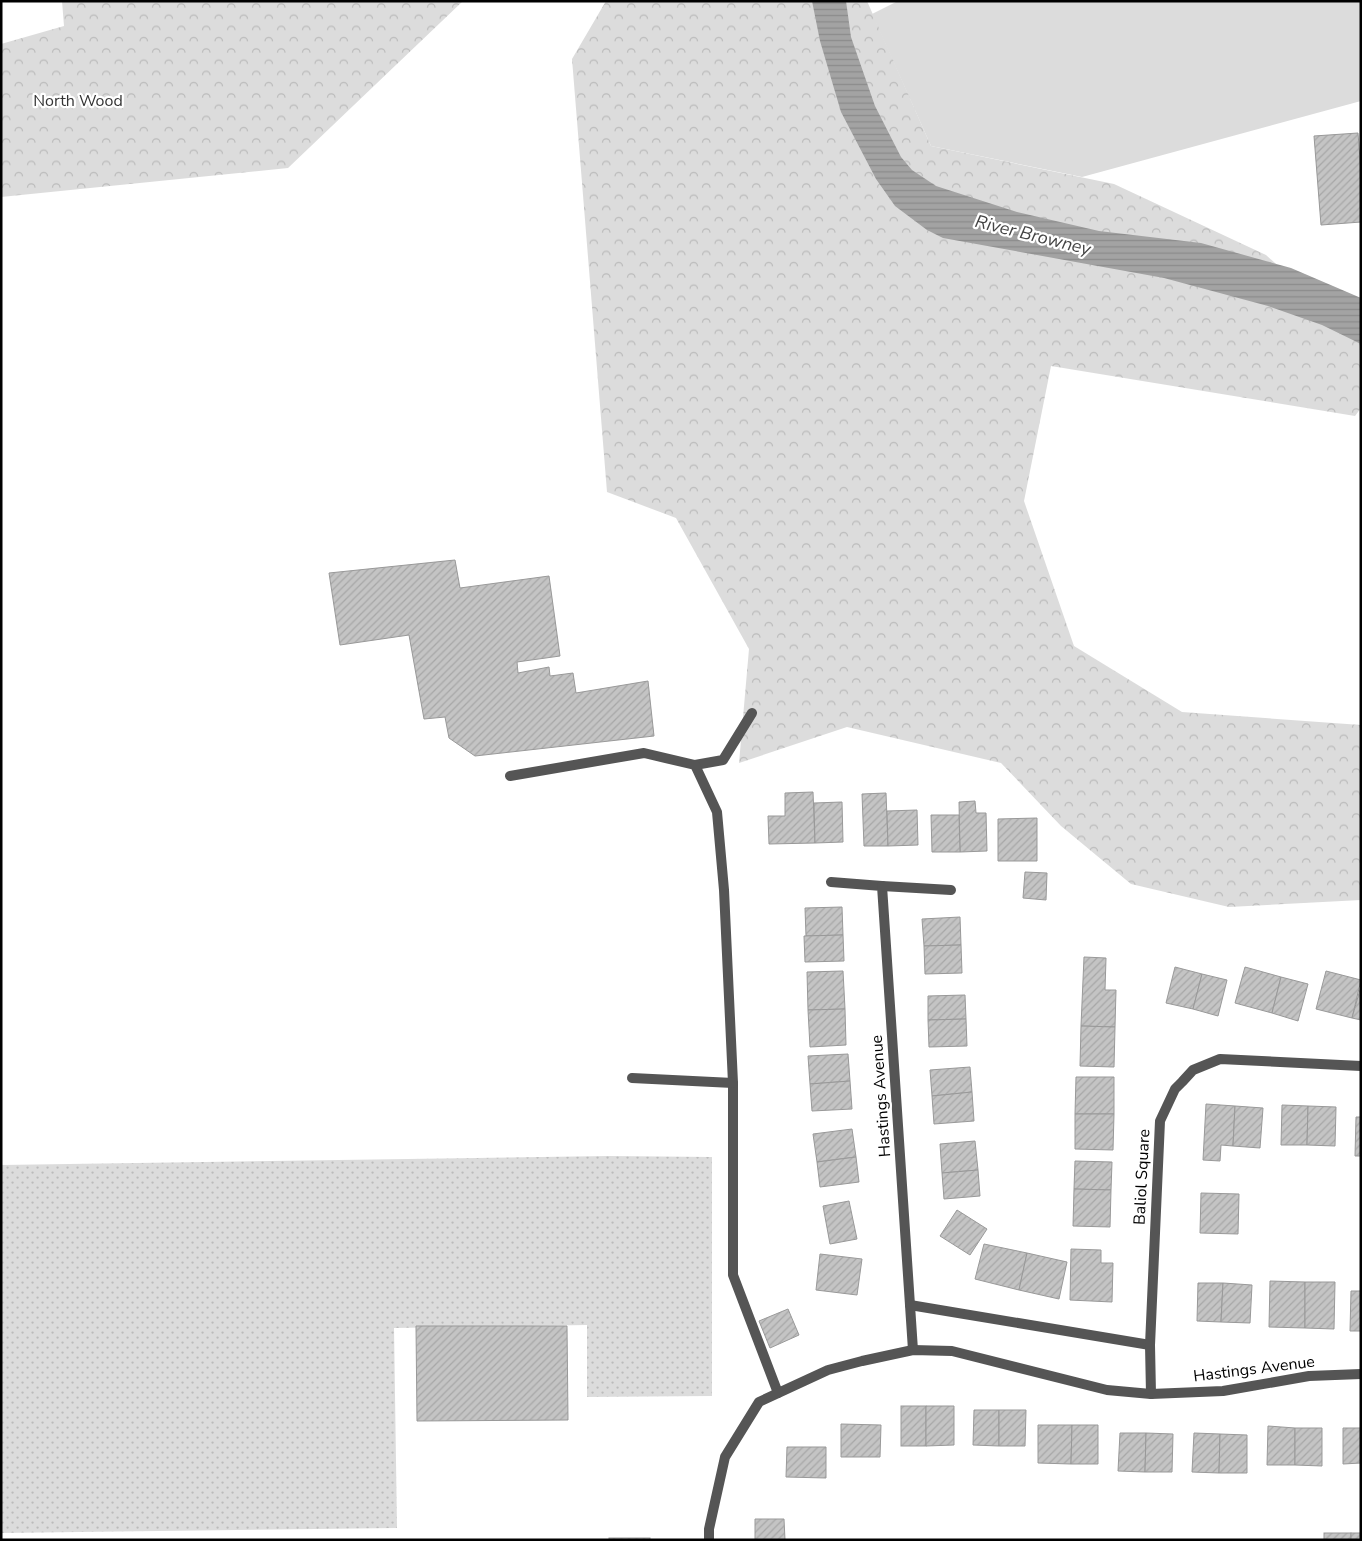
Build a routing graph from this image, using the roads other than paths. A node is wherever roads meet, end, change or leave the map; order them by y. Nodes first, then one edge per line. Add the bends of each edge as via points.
1 (752, 714) dead end
2 (695, 765) junction
3 (510, 776) dead end
4 (831, 882) dead end
5 (882, 886) junction
6 (951, 890) dead end
7 (1361, 1066) edge
8 (632, 1078) dead end
9 (733, 1083) junction
10 (910, 1305) junction
11 (1150, 1345) junction
12 (913, 1350) junction
13 (1361, 1374) edge
14 (778, 1393) junction
15 (1151, 1394) junction
16 (709, 1534) edge

1 - 2 street via 723,760
2 - 3 street via 644,754
2 - 9 street via 717,812
4 - 5 street
5 - 6 street
5 - 10 street, Hastings Avenue
7 - 11 street, Baliol Square via 1220,1059 1193,1070 1175,1089 1160,1121
8 - 9 street
9 - 14 street via 733,1275
10 - 11 street
10 - 12 street, Hastings Avenue
11 - 15 street
12 - 14 street, Hastings Avenue via 828,1370
12 - 15 street, Hastings Avenue via 952,1351 1107,1390
13 - 15 street, Hastings Avenue via 1309,1376 1223,1391
14 - 16 street, Hastings Avenue via 759,1402 725,1457

